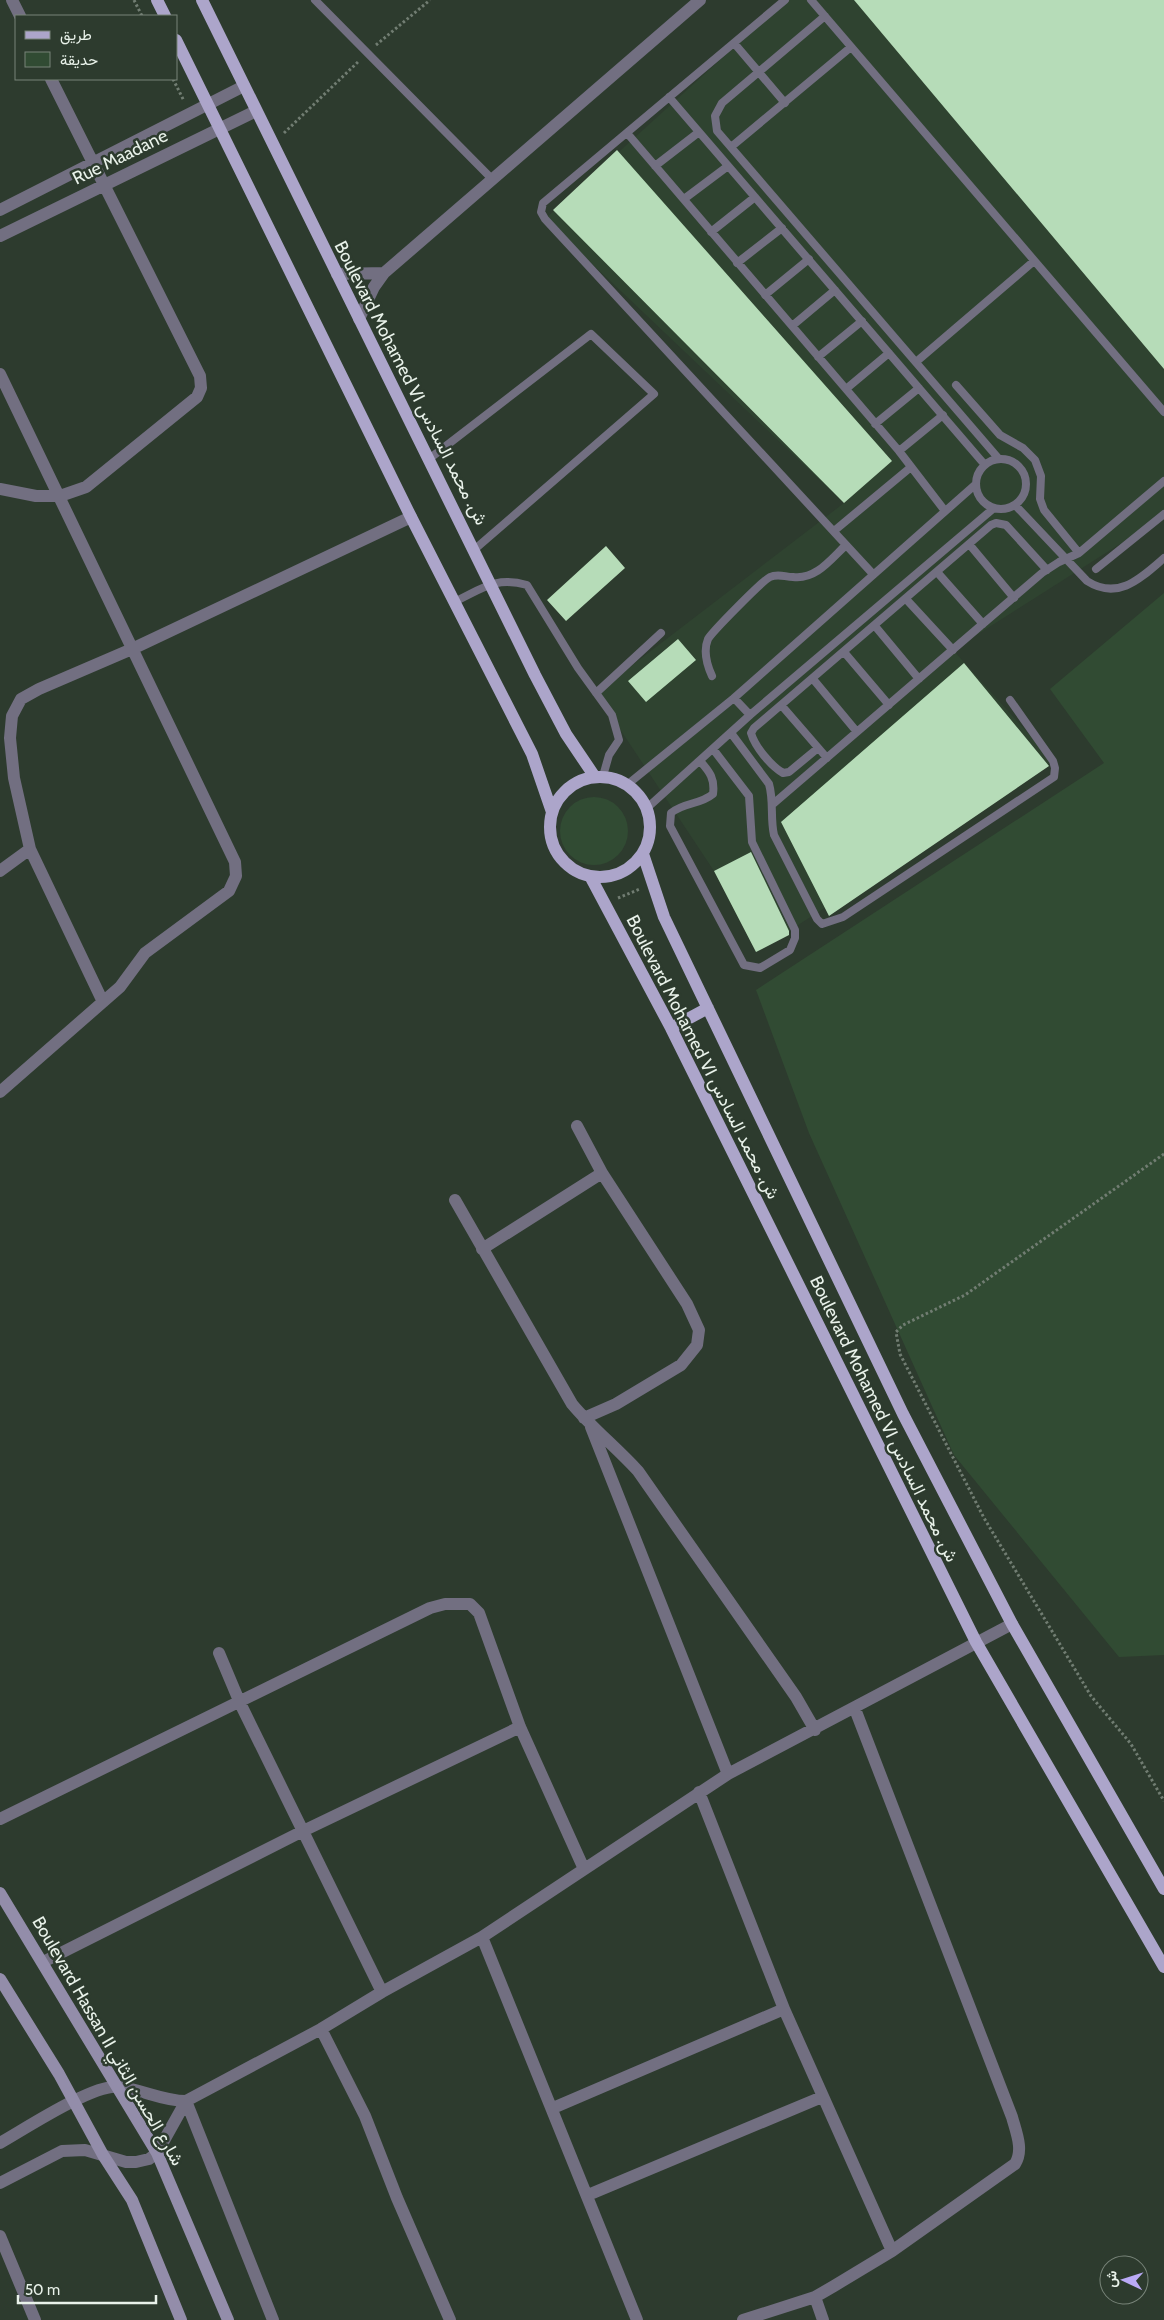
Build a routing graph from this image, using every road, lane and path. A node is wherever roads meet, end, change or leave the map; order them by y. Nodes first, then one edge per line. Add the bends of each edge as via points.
1 (12, 0) edge
2 (134, 0) edge
3 (157, 0) edge
4 (202, 0) edge
5 (315, 0) edge
6 (430, 0) edge
7 (700, 0) edge
8 (785, 0) edge
9 (811, 0) edge
10 (20, 15) edge
11 (142, 15) edge
12 (164, 15) edge
13 (825, 16) junction
14 (734, 43) junction
15 (178, 44) edge
16 (851, 47) junction
17 (367, 53) junction
18 (758, 72) junction
19 (52, 80) edge
20 (174, 80) edge
21 (244, 86) junction
22 (669, 97) junction
23 (785, 103) junction
24 (208, 104) junction
25 (256, 110) junction
26 (190, 113) junction
27 (219, 127) junction
28 (699, 132) junction
29 (627, 133) junction
30 (272, 144) junction
31 (731, 147) junction
32 (93, 162) junction
33 (655, 166) junction
34 (728, 166) junction
35 (491, 178) junction
36 (104, 185) junction
37 (755, 197) junction
38 (684, 200) junction
39 (0, 210) edge
40 (782, 228) junction
41 (711, 232) junction
42 (0, 236) edge
43 (808, 259) junction
44 (1034, 261) junction
45 (737, 262) junction
46 (384, 273) junction
47 (337, 274) junction
48 (835, 290) junction
49 (765, 295) junction
50 (360, 319) junction
51 (862, 321) junction
52 (792, 326) junction
53 (889, 353) junction
54 (818, 357) junction
55 (916, 362) junction
56 (0, 374) edge
57 (956, 385) dead end
58 (919, 388) junction
59 (846, 390) junction
60 (1164, 412) edge
61 (942, 415) junction
62 (875, 424) junction
63 (899, 451) junction
64 (430, 459) junction
65 (999, 459) junction
66 (985, 465) junction
67 (911, 467) junction
68 (1164, 481) edge
69 (976, 484) junction
70 (0, 489) edge
71 (60, 496) junction
72 (1014, 505) junction
73 (994, 508) junction
74 (945, 511) junction
75 (1164, 514) edge
76 (411, 517) junction
77 (834, 531) junction
78 (846, 544) junction
79 (969, 544) junction
80 (474, 550) junction
81 (1079, 553) junction
82 (1164, 558) edge
83 (1067, 560) junction
84 (1096, 569) dead end
85 (1047, 570) junction
86 (937, 572) junction
87 (872, 574) junction
88 (492, 584) junction
89 (1014, 598) junction
90 (906, 599) junction
91 (454, 602) junction
92 (983, 624) junction
93 (875, 626) junction
94 (661, 633) dead end
95 (132, 649) junction
96 (953, 650) junction
97 (844, 652) junction
98 (712, 676) dead end
99 (813, 679) junction
100 (919, 679) junction
101 (596, 693) junction
102 (734, 698) junction
103 (1010, 700) dead end
104 (889, 705) junction
105 (782, 706) junction
106 (750, 715) junction
107 (857, 732) junction
108 (731, 733) junction
109 (818, 748) junction
110 (713, 749) junction
111 (826, 758) junction
112 (700, 761) junction
113 (599, 776) junction
114 (628, 784) junction
115 (773, 804) junction
116 (647, 808) junction
117 (552, 812) junction
118 (30, 849) junction
119 (642, 854) junction
120 (0, 871) edge
121 (590, 876) junction
122 (652, 884) junction
123 (604, 904) junction
124 (103, 1002) junction
125 (708, 1008) junction
126 (671, 1028) junction
127 (0, 1092) edge
128 (577, 1126) dead end
129 (1164, 1154) edge
130 (602, 1173) junction
131 (455, 1200) dead end
132 (482, 1249) junction
133 (587, 1422) junction
134 (1012, 1624) junction
135 (976, 1642) junction
136 (219, 1653) dead end
137 (240, 1703) junction
138 (854, 1709) junction
139 (520, 1726) junction
140 (815, 1730) junction
141 (728, 1774) junction
142 (699, 1792) junction
143 (1164, 1801) edge
144 (0, 1820) edge
145 (303, 1831) junction
146 (584, 1869) junction
147 (1164, 1889) edge
148 (0, 1893) edge
149 (482, 1937) junction
150 (43, 1962) junction
151 (1164, 1967) edge
152 (0, 1979) edge
153 (382, 1992) junction
154 (784, 2009) junction
155 (321, 2029) junction
156 (119, 2087) junction
157 (822, 2097) junction
158 (74, 2101) junction
159 (186, 2101) junction
160 (553, 2108) junction
161 (0, 2143) edge
162 (157, 2153) junction
163 (103, 2155) junction
164 (0, 2183) edge
165 (588, 2195) junction
166 (0, 2236) edge
167 (892, 2250) junction
168 (815, 2297) junction
169 (35, 2320) edge
170 (181, 2320) edge
171 (228, 2320) edge
172 (273, 2320) edge
173 (450, 2320) edge
174 (637, 2320) edge
175 (743, 2320) edge
176 (823, 2320) edge

1 - 10 street
2 - 11 path
3 - 12 main road
4 - 21 main road, Boulevard Mohamed VI ش. محمد السادس
5 - 17 lane
6 - 17 path
7 - 35 street
8 - 14 lane
9 - 13 lane
13 - 16 lane
13 - 18 lane
14 - 18 lane
14 - 22 lane
15 - 24 main road
16 - 23 lane
16 - 44 lane
17 - 30 path
17 - 35 lane
18 - 23 lane
18 - 31 lane via 722,102 715,116 717,130
19 - 32 street
20 - 26 path
21 - 24 street, Rue Maadane
21 - 25 main road, Boulevard Mohamed VI ش. محمد السادس
22 - 28 lane
22 - 29 lane
23 - 31 lane
24 - 26 street, Rue Maadane
24 - 27 main road
25 - 27 street, Rue Maadane
25 - 30 main road, Boulevard Mohamed VI ش. محمد السادس
26 - 32 street, Rue Maadane
27 - 36 street, Rue Maadane
27 - 76 main road
28 - 33 lane
28 - 34 lane
29 - 33 lane
29 - 77 lane via 543,203 542,216
30 - 47 main road, Boulevard Mohamed VI ش. محمد السادس
31 - 55 lane
32 - 36 street
32 - 39 street, Rue Maadane
33 - 38 lane
34 - 37 lane
34 - 38 lane
35 - 46 street
36 - 42 street, Rue Maadane
36 - 71 street via 200,376 202,388 197,397 86,486
37 - 40 lane
37 - 41 lane
38 - 41 lane
40 - 43 lane
40 - 45 lane
41 - 45 lane
43 - 48 lane
43 - 49 lane
44 - 55 lane
44 - 60 lane
45 - 49 lane
46 - 47 street
46 - 50 street
47 - 50 main road, Boulevard Mohamed VI ش. محمد السادس
48 - 51 lane
48 - 52 lane
49 - 52 lane
50 - 64 main road, Boulevard Mohamed VI ش. محمد السادس
51 - 53 lane
51 - 54 lane
52 - 54 lane
53 - 58 lane
53 - 59 lane
54 - 59 lane
55 - 65 lane
56 - 71 street
57 - 81 lane via 1000,435 1035,460 1041,476 1040,499 1044,510
58 - 61 lane
58 - 62 lane
59 - 62 lane
61 - 63 lane
61 - 66 lane
62 - 63 lane
63 - 67 lane
64 - 80 main road, Boulevard Mohamed VI ش. محمد السادس
64 - 80 lane via 591,334 654,394
65 - 66 lane
65 - 72 lane via 1019,467 1024,476 1024,492
66 - 69 lane via 978,473
67 - 74 lane
67 - 77 lane
68 - 81 lane
69 - 73 lane via 984,503
69 - 74 lane
70 - 71 street via 36,496
71 - 95 street
72 - 73 lane
72 - 83 lane
73 - 106 lane
74 - 87 lane
75 - 84 lane
76 - 91 main road
76 - 95 street
77 - 78 lane
78 - 87 lane
78 - 98 lane via 817,572 802,578 774,575 761,585 709,638 706,655
79 - 85 lane via 991,525 1001,523
79 - 86 lane
79 - 89 lane
80 - 88 main road, Boulevard Mohamed VI ش. محمد السادس
81 - 83 lane
82 - 83 lane via 1132,584 1104,589 1087,581
83 - 85 lane
85 - 89 lane
86 - 90 lane
86 - 92 lane
87 - 102 lane
88 - 91 lane
88 - 101 lane via 509,580 527,585
88 - 113 main road, Boulevard Mohamed VI ش. محمد السادس via 566,734
89 - 92 lane
90 - 93 lane
90 - 96 lane
91 - 117 main road via 532,754
92 - 96 lane
93 - 97 lane
93 - 100 lane
94 - 101 lane
95 - 118 street via 21,699 12,716 10,738 14,778
95 - 124 street via 235,862 236,876 229,891 146,953 120,987
96 - 100 lane
97 - 99 lane
97 - 104 lane
99 - 105 lane
99 - 107 lane
100 - 104 lane
101 - 113 lane via 612,716 619,740
102 - 106 lane
102 - 114 lane
103 - 115 lane via 1052,761 1054,776 843,917 822,924 817,919 774,835
104 - 107 lane
105 - 109 lane
105 - 109 lane via 751,733 753,740 778,770 789,772
106 - 108 lane
107 - 111 lane
108 - 110 lane
108 - 115 lane via 765,776
109 - 111 lane
110 - 112 lane
110 - 112 lane via 749,796 752,842 795,930 790,950 760,968 744,965 670,826 671,813 679,806 705,801 713,794 715,782
111 - 115 lane
112 - 116 lane
113 - 114 main road
113 - 117 main road via 571,785 559,797
114 - 116 main road
116 - 119 main road via 650,831
117 - 121 main road via 550,829 553,845 562,860
118 - 120 street
118 - 124 street
119 - 121 main road via 629,868 610,876
119 - 122 main road, Boulevard Mohamed VI ش. محمد السادس
121 - 123 main road, Boulevard Mohamed VI ش. محمد السادس
122 - 123 path
122 - 125 main road, Boulevard Mohamed VI ش. محمد السادس via 664,917
123 - 126 main road, Boulevard Mohamed VI ش. محمد السادس
124 - 127 street
125 - 126 main road
125 - 134 main road, Boulevard Mohamed VI ش. محمد السادس via 903,1414
126 - 135 main road, Boulevard Mohamed VI ش. محمد السادس
128 - 130 street
129 - 143 path via 965,1295 903,1324 896,1337 909,1374 984,1518 1092,1696 1132,1744
130 - 132 street
130 - 133 street via 687,1304 699,1330 697,1345 681,1365
131 - 132 street
132 - 133 street via 551,1371
133 - 140 street via 638,1470 796,1697
133 - 141 street
134 - 135 street
134 - 147 main road, Boulevard Mohamed VI ش. محمد السادس
135 - 138 street
135 - 151 main road, Boulevard Mohamed VI ش. محمد السادس
136 - 137 street
137 - 139 street via 430,1608 470,1604 479,1613
137 - 144 street
137 - 145 street
138 - 140 street
138 - 167 street via 1012,2117 1020,2150 1015,2164
139 - 145 street
139 - 146 street
140 - 141 street
141 - 142 street
142 - 146 street
142 - 154 street
145 - 150 street
145 - 153 street
146 - 149 street
148 - 150 main road, Boulevard Hassan II شارع الحسن الثاني
149 - 153 street
149 - 160 street
150 - 156 main road, Boulevard Hassan II شارع الحسن الثاني
152 - 158 main road
153 - 155 street
154 - 157 street
154 - 160 street
155 - 159 street
155 - 173 street via 365,2116 396,2198
156 - 158 street via 99,2088
156 - 159 street via 170,2101
156 - 162 main road, Boulevard Hassan II شارع الحسن الثاني
157 - 165 street
157 - 167 street
158 - 161 street
158 - 163 main road
159 - 162 street
159 - 172 street
160 - 165 street
162 - 163 street via 136,2162
162 - 171 main road, Boulevard Hassan II شارع الحسن الثاني
163 - 164 street via 85,2150 62,2151
163 - 170 main road via 132,2200
165 - 174 street
166 - 169 street
167 - 168 street
168 - 175 street
168 - 176 street

